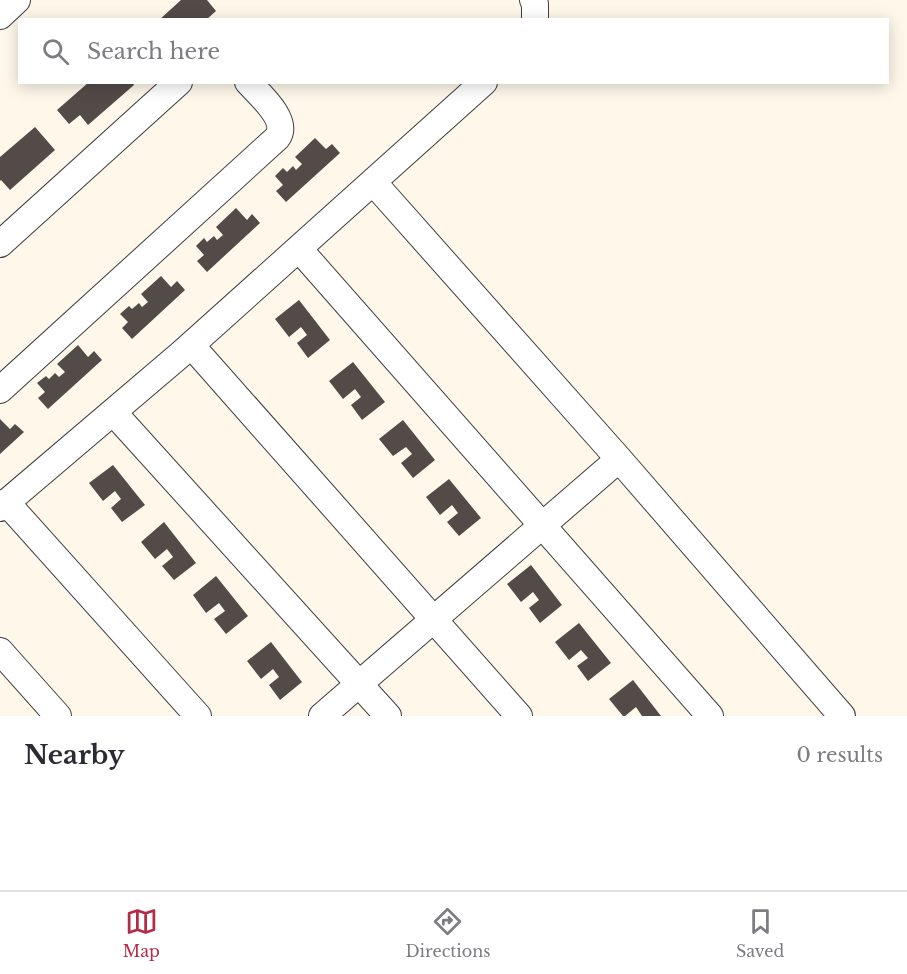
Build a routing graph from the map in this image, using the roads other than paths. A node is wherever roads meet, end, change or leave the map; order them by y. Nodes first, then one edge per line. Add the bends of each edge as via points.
1 (533, 0) edge
2 (535, 18) edge
3 (177, 84) edge
4 (250, 84) edge
5 (482, 84) edge
6 (373, 182) junction
7 (0, 244) edge
8 (299, 249) junction
9 (191, 345) junction
10 (0, 390) edge
11 (113, 412) junction
12 (619, 459) junction
13 (3, 505) edge
14 (542, 526) junction
15 (433, 620) junction
16 (0, 651) edge
17 (359, 684) junction
18 (58, 716) edge
19 (198, 716) edge
20 (322, 716) edge
21 (388, 716) edge
22 (519, 716) edge
23 (710, 716) edge
24 (842, 716) edge

1 - 2 street
3 - 7 street
4 - 10 street via 279,121 277,138
5 - 6 street
6 - 8 street
6 - 12 street
8 - 9 street
8 - 14 street
9 - 11 street
9 - 15 street
11 - 13 street
11 - 17 street
12 - 14 street
12 - 24 street
13 - 19 street
14 - 15 street
14 - 23 street
15 - 17 street
15 - 22 street
16 - 18 street
17 - 20 street
17 - 21 street

